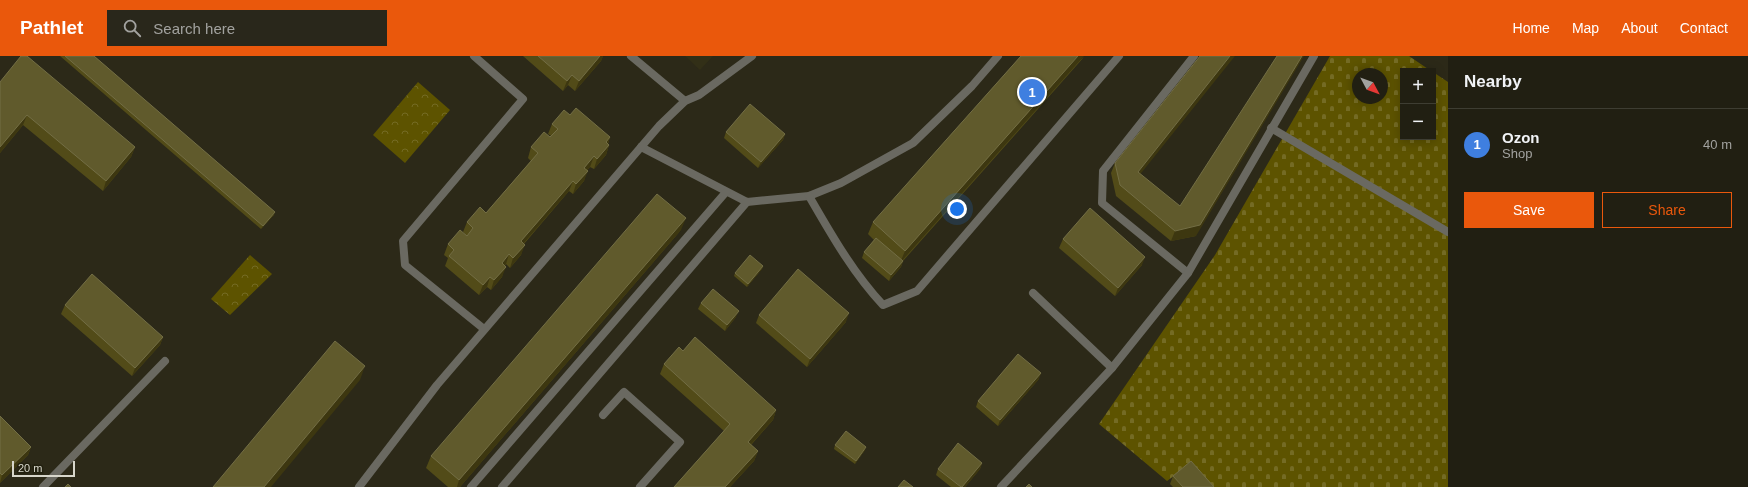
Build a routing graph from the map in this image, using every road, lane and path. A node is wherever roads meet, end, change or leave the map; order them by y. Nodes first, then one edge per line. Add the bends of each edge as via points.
1 (474, 56) edge
2 (631, 56) edge
3 (752, 56) edge
4 (998, 56) edge
5 (1119, 56) edge
6 (1194, 56) edge
7 (1314, 56) edge
8 (685, 101) junction
9 (1271, 128) junction
10 (641, 147) junction
11 (726, 192) junction
12 (809, 196) junction
13 (747, 202) junction
14 (1448, 232) edge
15 (1188, 272) junction
16 (1033, 293) dead end
17 (484, 330) junction
18 (165, 361) dead end
19 (1112, 368) junction
20 (603, 415) dead end
21 (44, 487) edge
22 (359, 487) edge
23 (471, 487) edge
24 (502, 487) edge
25 (640, 487) edge
26 (1001, 487) edge

1 - 17 street via 523,99 403,240 405,265
2 - 8 street
3 - 8 street via 699,95
4 - 12 street via 972,86 914,143 841,183
5 - 12 street via 917,291 884,305 866,286
6 - 15 street via 1103,171 1102,203
7 - 9 street
8 - 10 street
9 - 14 street
9 - 15 street
10 - 11 street
10 - 17 street
11 - 13 street
11 - 23 street
12 - 13 street
13 - 24 street
15 - 19 street
16 - 19 street
17 - 22 street via 437,385
18 - 21 street
19 - 26 street
20 - 25 street via 624,392 680,442

